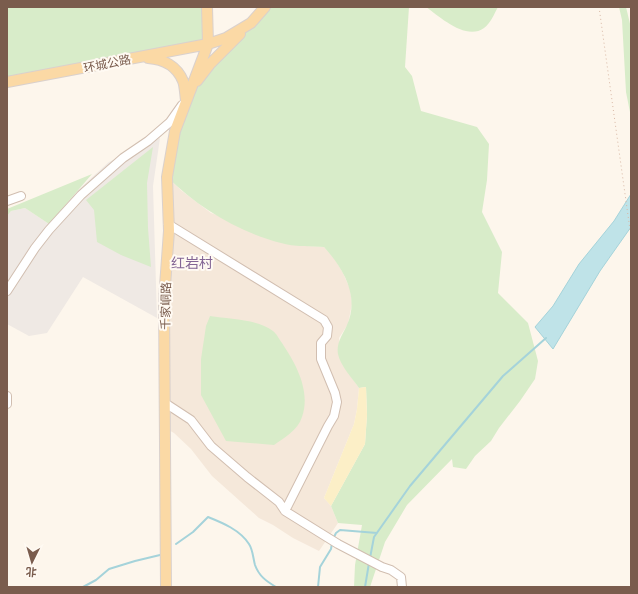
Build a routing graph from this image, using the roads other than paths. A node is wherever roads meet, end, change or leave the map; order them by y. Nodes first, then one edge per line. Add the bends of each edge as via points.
1 (207, 7) edge
2 (265, 7) edge
3 (251, 23) junction
4 (208, 44) junction
5 (138, 57) junction
6 (7, 82) edge
7 (186, 100) junction
8 (20, 196) dead end
9 (7, 201) edge
10 (168, 224) junction
11 (7, 291) edge
12 (7, 396) edge
13 (165, 403) junction
14 (7, 404) edge
15 (285, 511) junction
16 (166, 587) edge
17 (402, 587) edge

1 - 4 main road, 千家峒路
2 - 3 main road
3 - 4 main road, 环城公路 via 226,38
3 - 7 main road via 210,64
4 - 5 main road, 环城公路
4 - 7 main road, 千家峒路
5 - 6 main road, 环城公路
5 - 7 main road via 156,58 167,62 175,69 183,81
7 - 10 main road, 千家峒路 via 175,131 167,178
7 - 11 street via 170,122 81,195 34,248
8 - 9 street
10 - 13 main road, 千家峒路 via 164,300
10 - 15 street via 324,320 328,327 327,336 321,343 321,359 335,393 337,402 334,416
12 - 14 street
13 - 15 street via 191,420 211,446 279,502
13 - 16 main road, 千家峒路
15 - 17 street via 366,559 391,570 401,577

